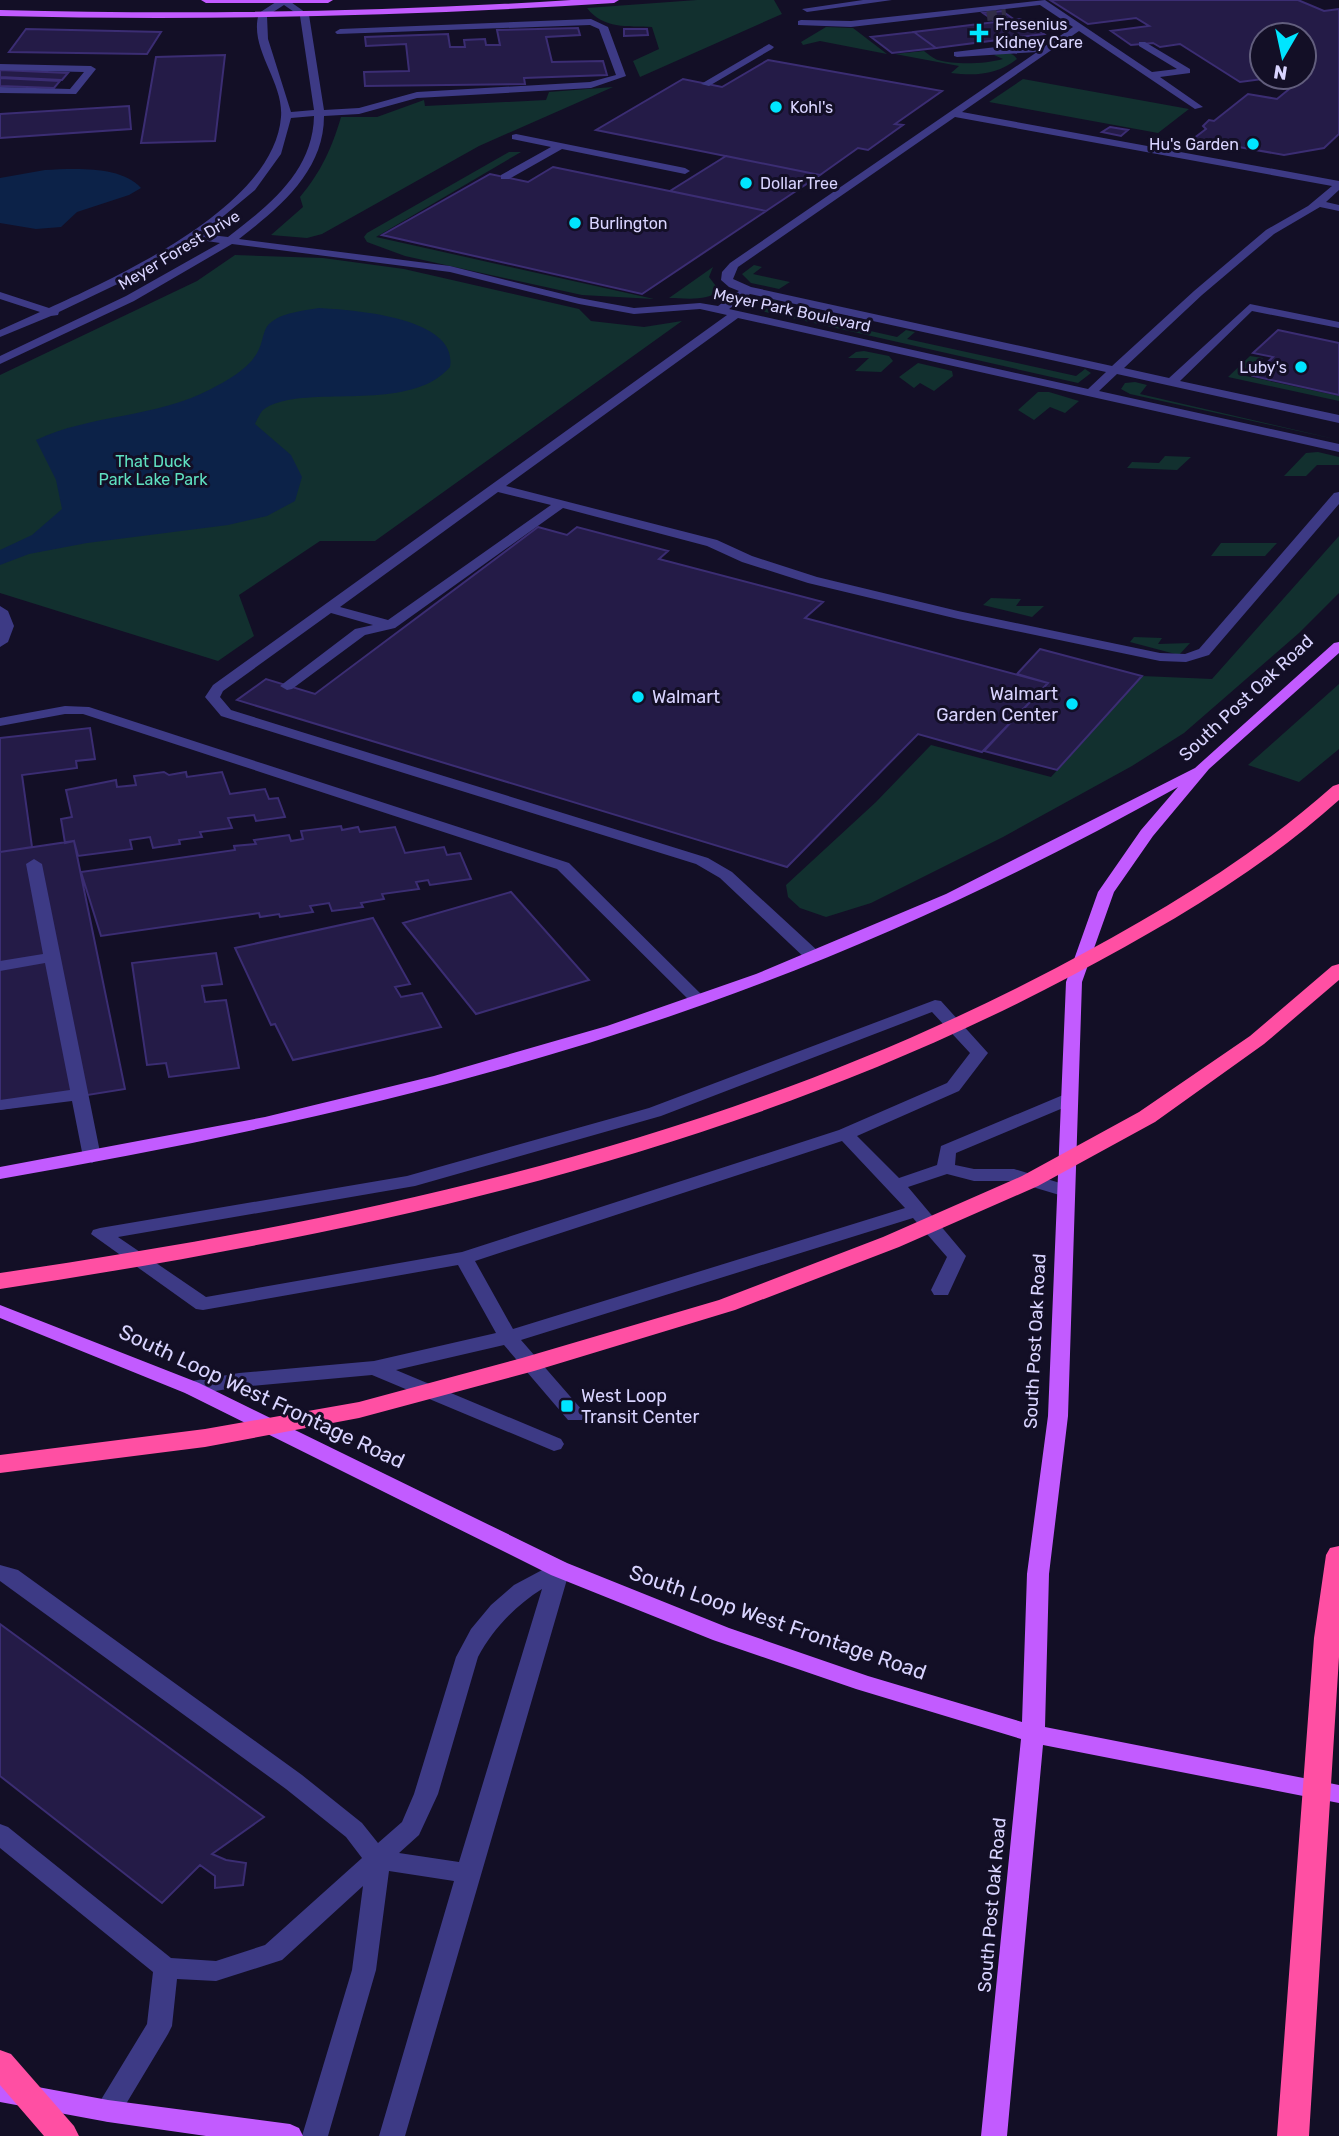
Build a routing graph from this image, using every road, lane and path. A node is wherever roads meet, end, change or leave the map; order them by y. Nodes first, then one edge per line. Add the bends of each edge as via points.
1 (206, 0) edge
2 (328, 0) edge
3 (614, 0) edge
4 (887, 0) edge
5 (284, 1) edge
6 (1044, 4) edge
7 (476, 8) junction
8 (452, 9) junction
9 (807, 9) dead end
10 (0, 13) edge
11 (947, 13) junction
12 (1006, 14) tunnel mouth
13 (262, 15) junction
14 (304, 15) junction
15 (987, 16) tunnel mouth
16 (801, 23) dead end
17 (477, 25) junction
18 (454, 26) junction
19 (1079, 27) junction
20 (340, 32) dead end
21 (1142, 44) dead end
22 (769, 47) dead end
23 (1048, 49) junction
24 (957, 54) dead end
25 (0, 67) edge
26 (1150, 75) junction
27 (706, 84) dead end
28 (0, 90) edge
29 (1198, 107) dead end
30 (319, 114) junction
31 (954, 114) junction
32 (286, 115) junction
33 (516, 137) dead end
34 (560, 146) junction
35 (685, 172) dead end
36 (505, 177) dead end
37 (1339, 185) edge
38 (1319, 201) junction
39 (1339, 202) edge
40 (1339, 208) edge
41 (192, 236) junction
42 (231, 241) junction
43 (748, 290) junction
44 (0, 295) edge
45 (720, 310) junction
46 (49, 312) junction
47 (736, 314) junction
48 (81, 321) junction
49 (1339, 325) edge
50 (0, 334) edge
51 (0, 360) edge
52 (1115, 370) junction
53 (1171, 383) junction
54 (1090, 393) junction
55 (1339, 419) edge
56 (1339, 448) edge
57 (496, 487) junction
58 (1339, 496) edge
59 (561, 504) junction
60 (329, 608) junction
61 (0, 610) edge
62 (390, 625) junction
63 (0, 643) edge
64 (1339, 646) edge
65 (287, 686) dead end
66 (0, 722) edge
67 (1204, 766) junction
68 (1339, 790) edge
69 (34, 864) dead end
70 (813, 956) junction
71 (53, 957) junction
72 (0, 966) edge
73 (1339, 970) edge
74 (699, 1000) junction
75 (80, 1094) junction
76 (1069, 1099) junction
77 (0, 1105) edge
78 (845, 1134) junction
79 (92, 1157) junction
80 (946, 1168) junction
81 (0, 1173) edge
82 (896, 1185) junction
83 (1066, 1191) junction
84 (917, 1211) junction
85 (464, 1258) junction
86 (0, 1281) edge
87 (941, 1290) dead end
88 (0, 1311) edge
89 (508, 1336) junction
90 (374, 1368) junction
91 (192, 1388) junction
92 (575, 1415) dead end
93 (554, 1444) dead end
94 (0, 1464) edge
95 (1339, 1555) edge
96 (559, 1569) junction
97 (0, 1573) edge
98 (1032, 1734) junction
99 (1339, 1794) edge
100 (0, 1834) edge
101 (378, 1860) junction
102 (468, 1873) junction
103 (166, 1968) junction
104 (0, 2063) edge
105 (0, 2091) edge
106 (108, 2111) junction
107 (63, 2136) edge
108 (290, 2136) edge
109 (315, 2136) edge
110 (392, 2136) edge
111 (994, 2136) edge
112 (1293, 2136) edge

1 - 5 main road
2 - 5 main road
3 - 7 main road
4 - 9 street
5 - 13 street
5 - 14 street
6 - 11 street
6 - 12 street
6 - 19 street
7 - 8 main road
7 - 17 street
8 - 14 main road
8 - 18 street
10 - 13 main road
11 - 15 street
11 - 16 street via 851,24
13 - 14 main road
13 - 32 street, Meyer Forest Drive via 260,27
14 - 30 street, Meyer Forest Drive
17 - 18 street
17 - 30 street via 598,24 621,76 591,85 417,95 369,109
18 - 20 street
19 - 23 street
19 - 26 street
21 - 26 street via 1187,71
22 - 27 street
23 - 24 street
23 - 31 street
25 - 28 street via 91,69 73,92
26 - 29 street
30 - 32 street
30 - 42 street, Meyer Forest Drive via 317,142 294,184
31 - 37 street
31 - 43 street via 734,265 727,280
32 - 41 street, Meyer Forest Drive via 276,156 260,177
33 - 34 street
34 - 35 street
34 - 36 street
37 - 38 street
38 - 39 street
38 - 40 street
38 - 52 street via 1270,232
41 - 42 street, Meyer Park Boulevard
41 - 46 street, Meyer Forest Drive via 130,274
42 - 45 street, Meyer Park Boulevard via 450,269 634,311 700,306
42 - 48 street, Meyer Forest Drive via 160,284
43 - 45 street
43 - 52 street
44 - 46 street
45 - 47 street, Meyer Park Boulevard
46 - 48 street
46 - 50 street, Meyer Forest Drive
47 - 54 street, Meyer Park Boulevard
47 - 57 street
48 - 51 street, Meyer Forest Drive
49 - 53 street via 1250,307
52 - 53 street
52 - 54 street
53 - 55 street
54 - 56 street, Meyer Park Boulevard
57 - 59 street
57 - 60 street
58 - 59 street via 1204,652 1186,657 1125,651 813,580 712,543
59 - 62 street
60 - 62 street
60 - 70 street via 218,688 212,697 217,705 226,713 702,861 726,875
61 - 63 street via 8,631
62 - 65 street via 359,632
64 - 67 main road, South Post Oak Road
66 - 74 street via 84,710 563,866
67 - 70 main road via 1106,822 979,885
67 - 76 main road, South Post Oak Road via 1147,833 1106,892 1074,982
68 - 86 highway via 1236,870 1084,962 877,1060 737,1114 604,1156 415,1206 128,1264
69 - 71 street
70 - 74 main road
71 - 72 street
71 - 75 street
73 - 94 highway via 1257,1040 1147,1117 1030,1181 727,1306 359,1410 205,1438
74 - 79 main road via 486,1068 298,1115
75 - 77 street
75 - 79 street
76 - 80 street via 947,1150
76 - 83 main road, South Post Oak Road
78 - 82 street
78 - 85 street
78 - 85 street via 953,1087 979,1053 935,1004 654,1112 408,1182 100,1234 203,1304
79 - 81 main road
80 - 82 street
80 - 83 street via 974,1175 1013,1175
82 - 84 street
83 - 98 main road, South Post Oak Road via 1058,1416 1038,1574
84 - 87 street via 957,1256
84 - 89 street
85 - 89 street
88 - 91 main road, South Loop West Frontage Road
89 - 90 street
89 - 92 street
90 - 91 street
90 - 93 street
91 - 96 main road, South Loop West Frontage Road
95 - 112 highway via 1327,1638
96 - 98 main road, South Loop West Frontage Road via 720,1634
96 - 101 street via 522,1591 479,1635 467,1657 426,1794 411,1828
96 - 102 street
97 - 101 street via 294,1782 354,1830
98 - 99 main road, South Loop West Frontage Road
98 - 111 main road, South Post Oak Road
100 - 103 street
101 - 102 street
101 - 103 street via 273,1953 216,1971
101 - 109 street via 364,1970
102 - 110 street
103 - 106 street via 159,2026
104 - 107 highway
105 - 106 main road
106 - 108 main road

